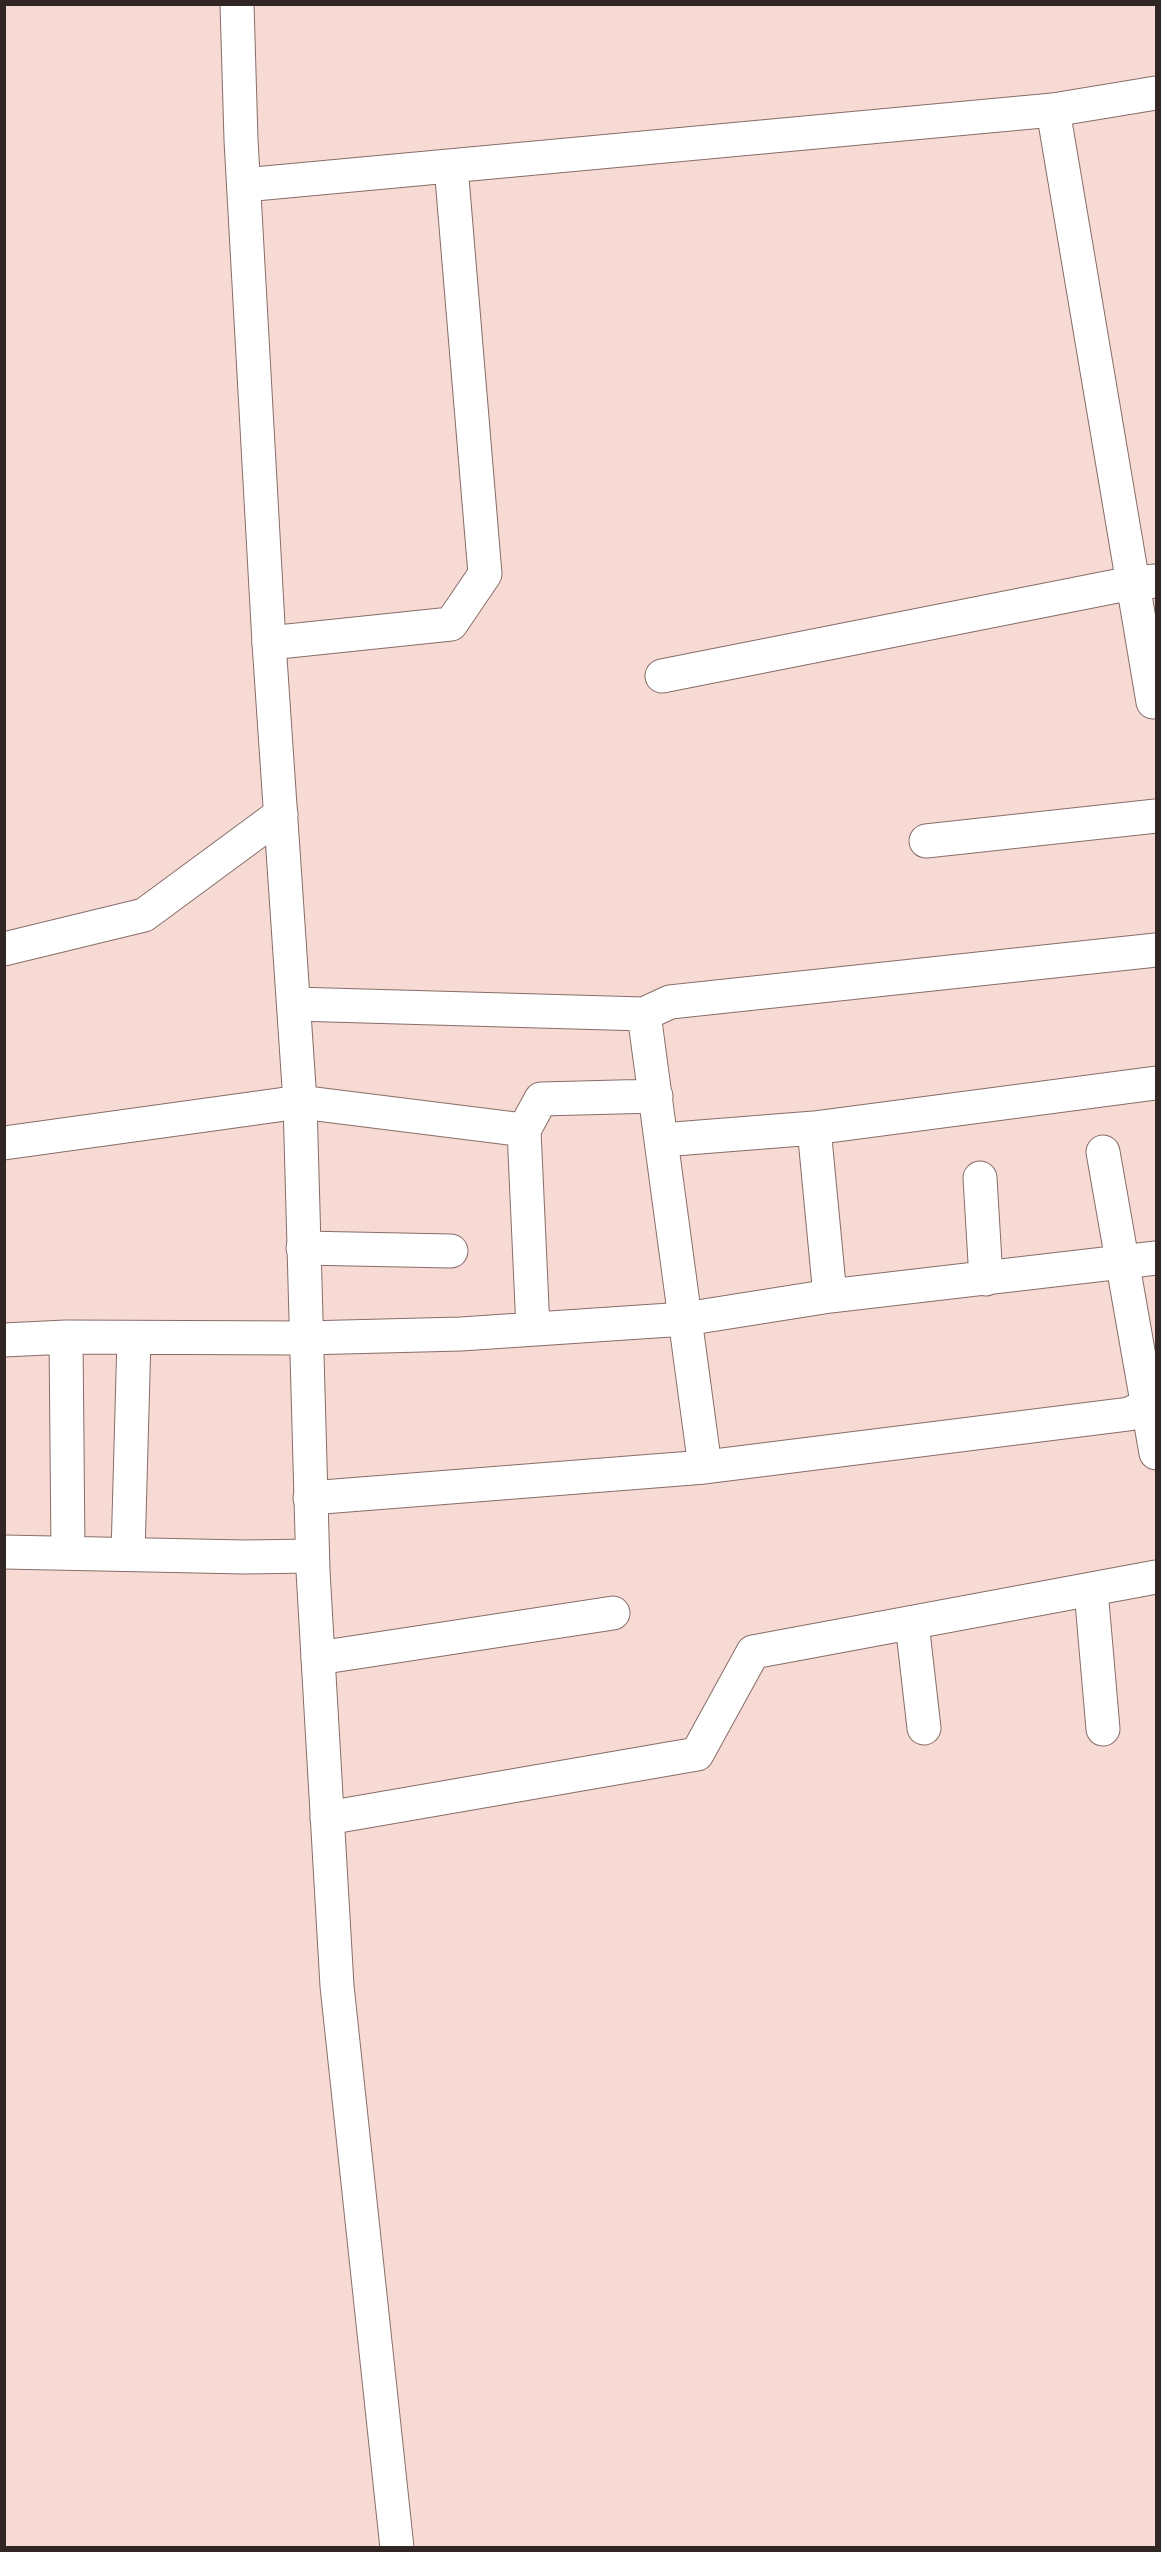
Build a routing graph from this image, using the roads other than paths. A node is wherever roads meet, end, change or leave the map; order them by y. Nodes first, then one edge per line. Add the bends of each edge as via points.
1 (237, 4) edge
2 (1156, 93) edge
3 (1053, 110) junction
4 (451, 166) junction
5 (244, 185) junction
6 (1144, 582) edge
7 (269, 643) junction
8 (662, 676) dead end
9 (1153, 702) dead end
10 (281, 814) junction
11 (1156, 816) edge
12 (926, 841) dead end
13 (4, 949) edge
14 (1156, 950) edge
15 (294, 1004) junction
16 (644, 1014) junction
17 (1156, 1083) edge
18 (656, 1096) junction
19 (300, 1102) junction
20 (814, 1128) junction
21 (524, 1130) junction
22 (662, 1140) junction
23 (4, 1143) edge
24 (1103, 1152) dead end
25 (980, 1178) dead end
26 (303, 1248) junction
27 (451, 1251) dead end
28 (1156, 1258) edge
29 (1123, 1263) junction
30 (986, 1279) junction
31 (831, 1296) junction
32 (685, 1319) junction
33 (533, 1329) junction
34 (66, 1337) junction
35 (134, 1338) junction
36 (305, 1338) junction
37 (4, 1340) edge
38 (1152, 1403) edge
39 (1156, 1453) edge
40 (705, 1467) junction
41 (310, 1498) junction
42 (4, 1552) edge
43 (68, 1552) junction
44 (128, 1554) junction
45 (312, 1556) junction
46 (1156, 1577) edge
47 (1091, 1590) junction
48 (613, 1613) dead end
49 (912, 1623) junction
50 (318, 1658) junction
51 (924, 1728) dead end
52 (1103, 1729) dead end
53 (327, 1818) junction
54 (397, 2547) edge

1 - 5 street
2 - 3 street
3 - 4 street
3 - 6 street
4 - 5 street
4 - 7 street via 485,574 451,624
5 - 7 street
6 - 8 street
6 - 9 street
7 - 10 street
10 - 13 street via 144,915
10 - 15 street
11 - 12 street
14 - 16 street via 670,1002
15 - 16 street
15 - 19 street
16 - 18 street
17 - 20 street
18 - 21 street via 541,1099
18 - 22 street
19 - 21 street
19 - 23 street
19 - 26 street
20 - 22 street
20 - 31 street
21 - 33 street
22 - 32 street
24 - 29 street
25 - 30 street
26 - 27 street
26 - 36 street
28 - 29 street
29 - 30 street
29 - 38 street
30 - 31 street
31 - 32 street
32 - 33 street
32 - 40 street
33 - 36 street
34 - 35 street
34 - 37 street
34 - 43 street
35 - 36 street
35 - 44 street
36 - 41 street
38 - 39 street
38 - 40 street via 1129,1414
40 - 41 street
41 - 45 street
42 - 43 street
43 - 44 street
44 - 45 street
45 - 50 street
46 - 47 street
47 - 49 street
47 - 52 street
48 - 50 street
49 - 51 street
49 - 53 street via 753,1652 697,1754
50 - 53 street
53 - 54 street via 337,1986

